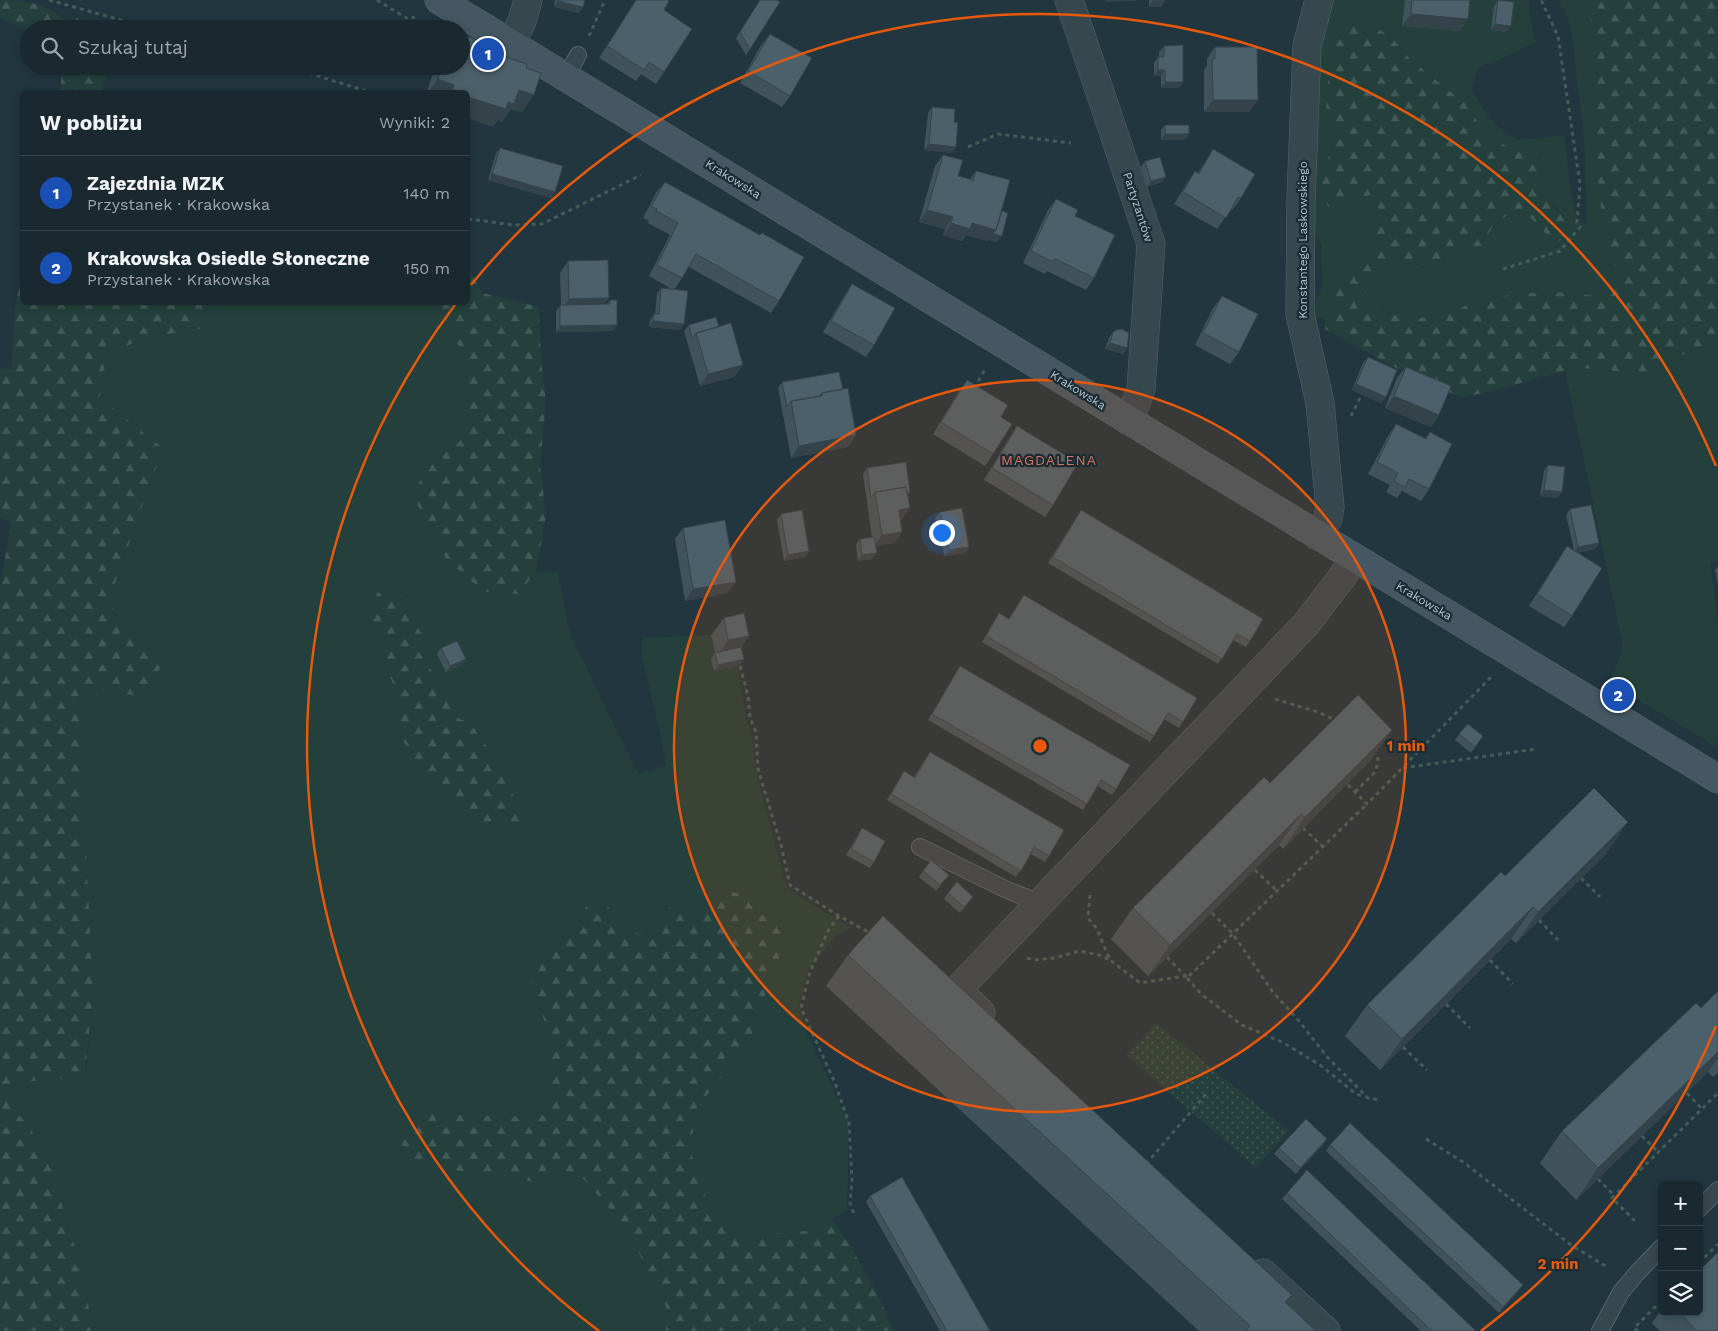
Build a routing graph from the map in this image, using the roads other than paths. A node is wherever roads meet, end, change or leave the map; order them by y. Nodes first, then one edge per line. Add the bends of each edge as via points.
1 (528, 0) edge
2 (1069, 0) edge
3 (1318, 0) edge
4 (431, 8) edge
5 (458, 20) edge
6 (470, 26) edge
7 (511, 44) junction
8 (1129, 421) junction
9 (1319, 537) junction
10 (1353, 558) junction
11 (1718, 779) edge
12 (920, 847) dead end
13 (1040, 904) junction
14 (997, 1027) edge
15 (1718, 1190) edge
16 (1703, 1205) edge
17 (1658, 1252) edge
18 (1245, 1257) edge
19 (1326, 1331) edge
20 (1600, 1331) edge

1 - 7 street
2 - 8 street, Partyzantów via 1151,244 1141,389
3 - 9 street, Konstantego Laskowskiego via 1308,46 1300,314 1324,435 1330,508
4 - 5 street, Krakowska
6 - 7 street, Krakowska
7 - 8 street, Krakowska via 572,66
8 - 9 street, Krakowska
9 - 10 street, Krakowska
10 - 11 street, Krakowska
10 - 13 street via 1306,624
12 - 13 lane
13 - 14 street via 957,990
15 - 16 lane
17 - 20 lane via 1621,1292
18 - 19 street

